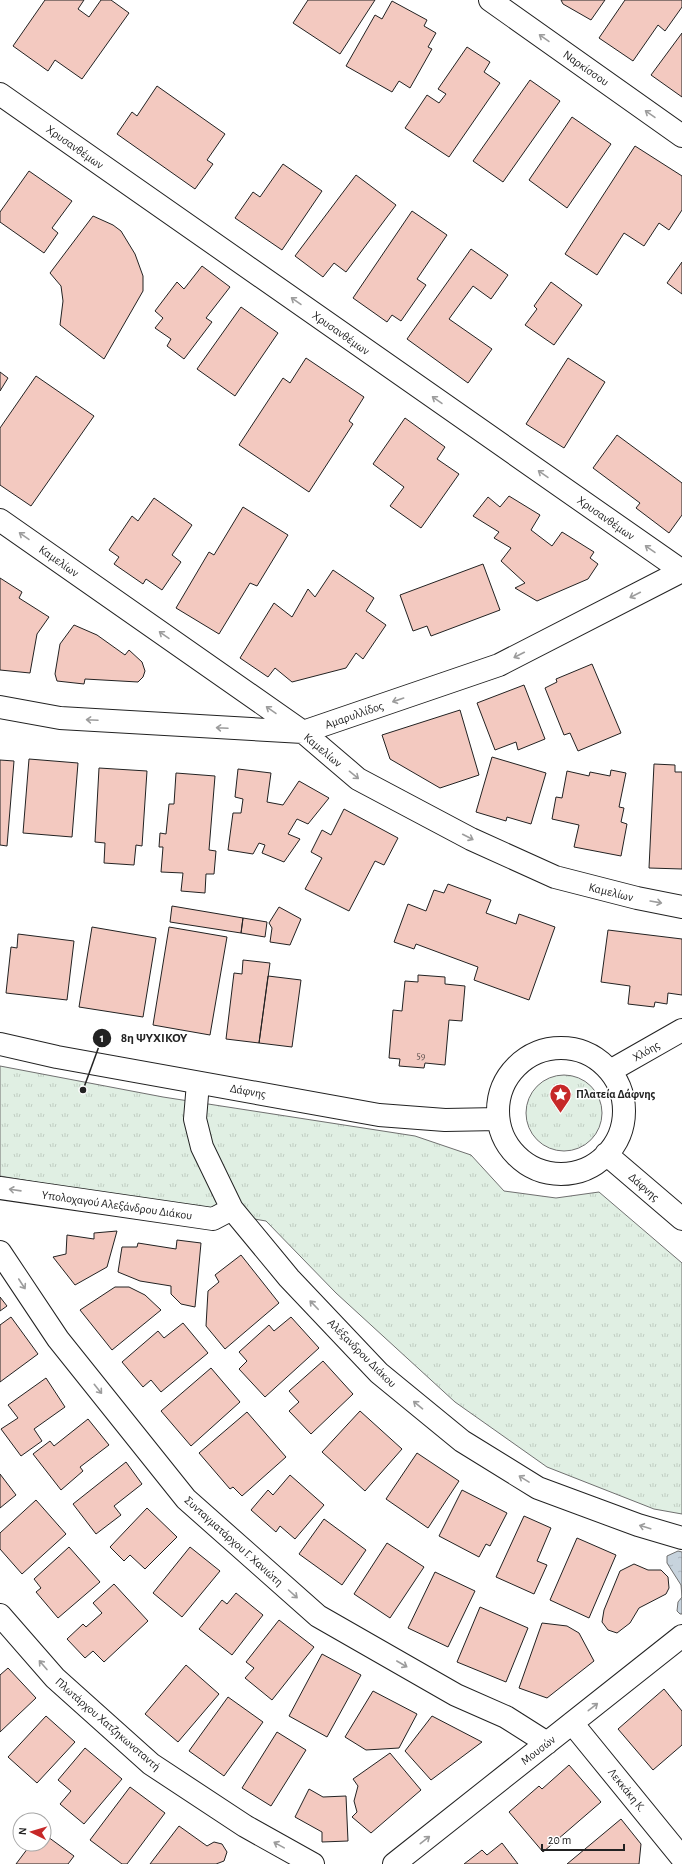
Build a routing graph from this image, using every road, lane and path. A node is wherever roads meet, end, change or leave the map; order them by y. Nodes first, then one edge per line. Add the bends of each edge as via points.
1 (490, 0) edge
2 (0, 94) edge
3 (682, 136) edge
4 (0, 520) edge
5 (682, 571) edge
6 (0, 707) edge
7 (303, 732) junction
8 (682, 907) edge
9 (682, 1030) edge
10 (0, 1044) edge
11 (610, 1071) junction
12 (198, 1083) junction
13 (498, 1119) junction
14 (606, 1154) junction
15 (0, 1188) edge
16 (232, 1209) junction
17 (682, 1219) edge
18 (0, 1252) edge
19 (682, 1538) edge
20 (0, 1615) edge
21 (682, 1636) edge
22 (572, 1723) junction
23 (547, 1743) junction
24 (682, 1858) edge
25 (313, 1864) edge
26 (395, 1864) edge

3 -> 1 street, Ναρκίσσου
5 -> 2 street, Χρυσανθέμων
7 -> 4 street, Καμελίων
5 -> 7 street, Αμαρυλλίδος via 499,665
7 -> 6 street, Αμαρυλλίδος via 60,718
7 -> 8 street, Καμελίων via 358,779 470,839 555,877
9 - 11 street, Χλόης
10 - 12 street, Δάφνης
11 - 13 street via 595,1058 576,1049 556,1047 536,1052 519,1063 506,1079 499,1098
11 - 14 street via 621,1091 624,1113 618,1135
12 - 13 street, Δάφνης via 379,1115 445,1120
12 - 16 street, Αλέξανδρου Διάκου via 195,1119 202,1147
13 - 14 street via 504,1138 516,1155 532,1167 551,1173 571,1173 590,1166
14 - 17 street, Δάφνης
16 -> 15 street, Υπολοχαγού Αλεξάνδρου Διάκου via 213,1219
19 -> 16 street, Αλέξανδρου Διάκου via 638,1525 538,1488 462,1441 379,1372 289,1278
18 -> 23 street, Συνταγματάρχου Γ. Χανιώτη via 58,1339 186,1499 318,1616 456,1696 506,1717
25 -> 20 street, Πλωτάρχου Χατζηκωνσταντή via 245,1826 151,1764 55,1678
22 -> 21 street, Μουσών
22 - 23 street, Μουσών
22 - 24 street, Λεκκάκη Κ.
26 -> 23 street, Μουσών

